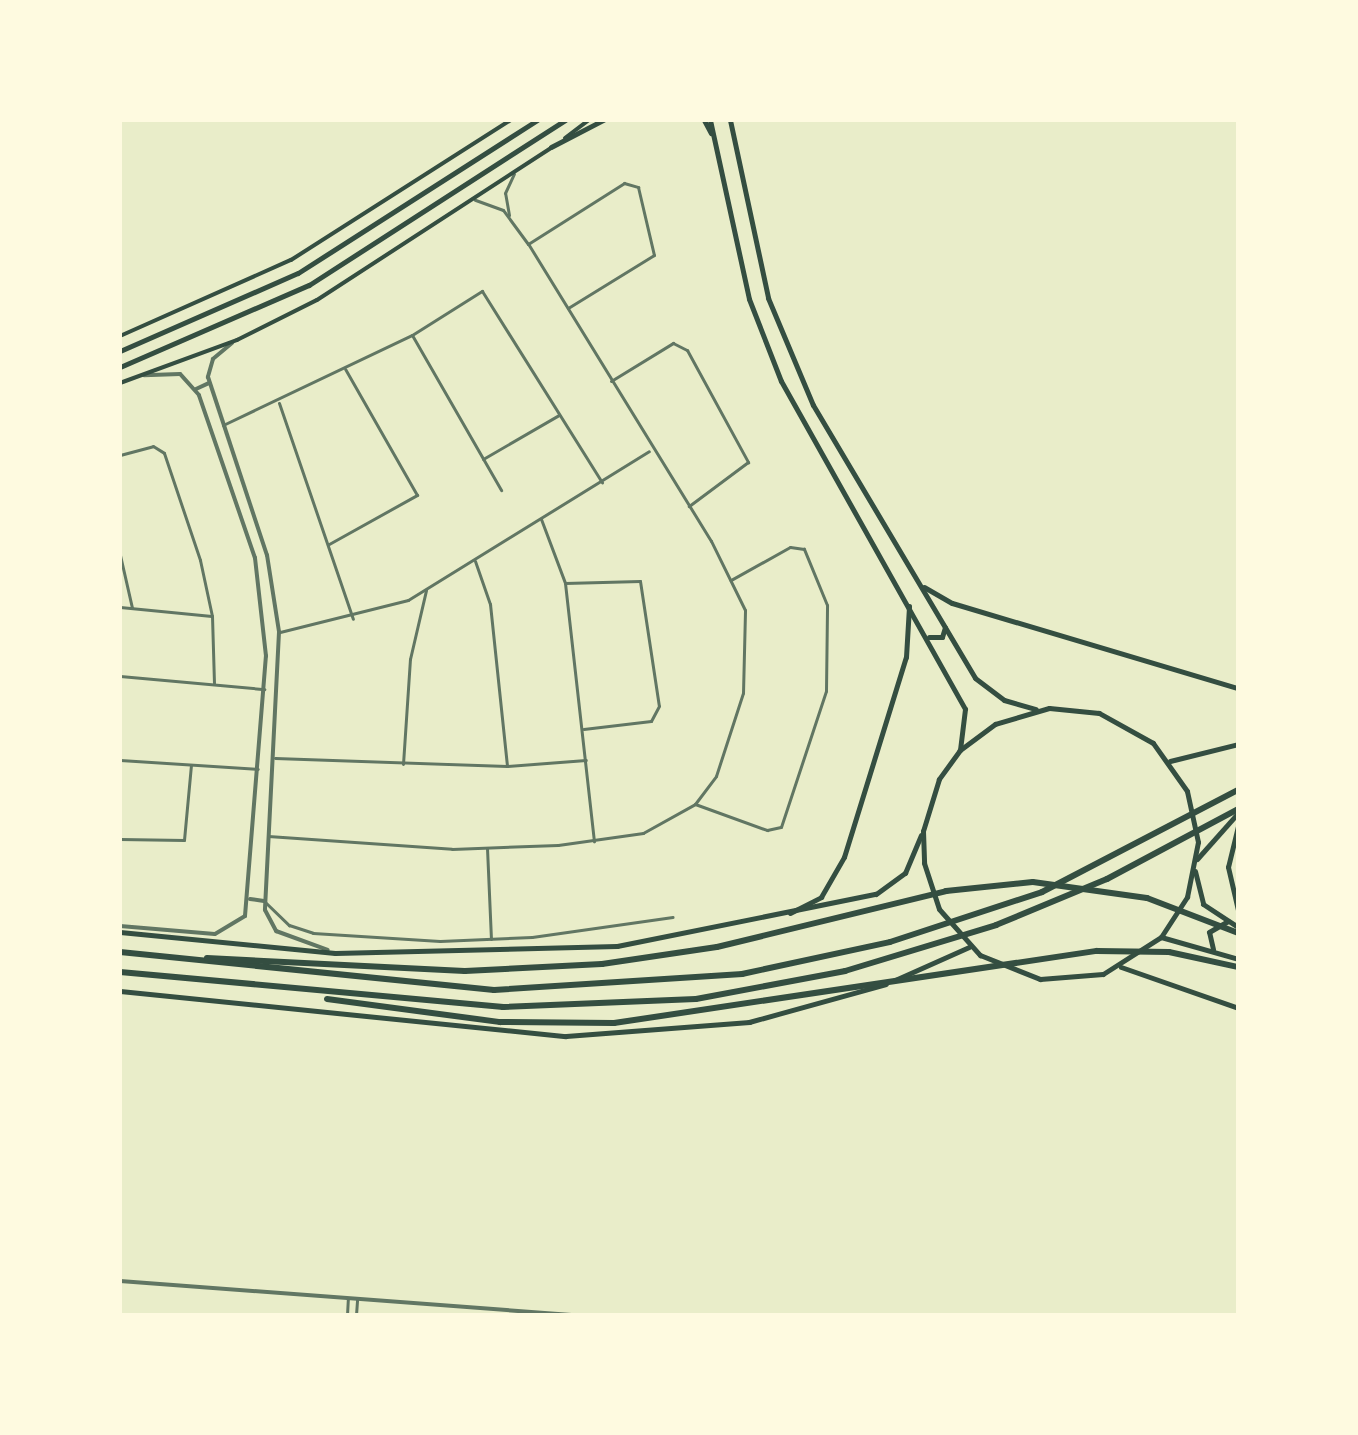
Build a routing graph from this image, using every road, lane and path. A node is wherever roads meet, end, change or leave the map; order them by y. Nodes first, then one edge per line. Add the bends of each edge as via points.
1 (511, 120) edge
2 (537, 120) edge
3 (565, 120) edge
4 (589, 120) edge
5 (603, 120) edge
6 (704, 120) edge
7 (710, 120) edge
8 (730, 120) edge
9 (715, 143) junction
10 (551, 147) junction
11 (514, 174) junction
12 (475, 200) junction
13 (510, 219) junction
14 (528, 244) junction
15 (568, 308) junction
16 (412, 335) junction
17 (120, 336) edge
18 (237, 340) junction
19 (120, 351) edge
20 (120, 367) edge
21 (344, 369) junction
22 (143, 375) junction
23 (611, 381) junction
24 (120, 383) edge
25 (209, 383) junction
26 (196, 389) junction
27 (279, 403) junction
28 (560, 415) junction
29 (223, 425) junction
30 (649, 451) junction
31 (120, 455) edge
32 (483, 459) junction
33 (602, 482) junction
34 (501, 490) dead end
35 (689, 506) junction
36 (541, 519) junction
37 (329, 544) junction
38 (120, 555) edge
39 (474, 560) junction
40 (271, 570) junction
41 (258, 573) junction
42 (730, 580) junction
43 (565, 583) junction
44 (919, 583) junction
45 (275, 590) junction
46 (426, 590) junction
47 (261, 591) junction
48 (908, 605) junction
49 (120, 607) edge
50 (132, 608) junction
51 (212, 616) junction
52 (353, 619) junction
53 (945, 627) junction
54 (279, 632) junction
55 (928, 637) junction
56 (120, 676) edge
57 (214, 683) junction
58 (1238, 688) edge
59 (264, 689) junction
60 (1037, 710) junction
61 (583, 729) junction
62 (1238, 744) edge
63 (960, 750) junction
64 (275, 758) junction
65 (120, 760) edge
66 (586, 760) junction
67 (1169, 761) junction
68 (191, 765) junction
69 (403, 765) junction
70 (507, 766) junction
71 (258, 769) junction
72 (1238, 790) edge
73 (695, 804) junction
74 (1238, 811) edge
75 (1238, 826) edge
76 (923, 831) junction
77 (268, 836) junction
78 (120, 839) edge
79 (594, 841) junction
80 (487, 848) junction
81 (1197, 860) junction
82 (1195, 871) junction
83 (250, 899) junction
84 (264, 901) junction
85 (1238, 910) edge
86 (673, 917) dead end
87 (780, 918) junction
88 (1228, 925) junction
89 (120, 926) edge
90 (1238, 927) edge
91 (120, 932) edge
92 (1238, 933) edge
93 (1161, 937) junction
94 (491, 939) junction
95 (969, 947) junction
96 (1213, 949) junction
97 (121, 952) edge
98 (335, 953) junction
99 (1238, 959) edge
100 (1121, 967) junction
101 (1238, 967) edge
102 (120, 972) edge
103 (120, 991) edge
104 (309, 994) junction
105 (1238, 1008) edge
106 (120, 1281) edge
107 (348, 1298) junction
108 (357, 1300) junction
109 (347, 1315) edge
110 (356, 1315) edge
111 (575, 1315) edge

1 - 17 main road via 291,260
2 - 19 main road via 298,273
3 - 20 main road via 309,285
4 - 10 main road
5 - 10 main road
6 - 9 main road
7 - 9 main road
8 - 44 main road via 777,326 813,405
9 - 48 main road via 763,337 809,434
10 - 11 main road
11 - 12 main road
11 - 13 street via 505,199
12 - 13 street via 497,205
12 - 18 main road via 317,300
13 - 14 street
14 - 15 street
14 - 15 street via 624,183 638,187 654,255
15 - 23 street
16 - 21 street
16 - 28 street via 482,291
16 - 32 street
18 - 22 main road
18 - 25 street via 213,359
21 - 27 street
21 - 37 street via 417,495
22 - 24 main road
22 - 26 street via 180,374
23 - 30 street
23 - 35 street via 673,343 687,350 748,462
25 - 26 street
25 - 29 street
26 - 41 street
27 - 29 street
27 - 37 street
28 - 32 street
28 - 33 street
29 - 40 street
30 - 33 street
30 - 35 street
31 - 51 street via 153,446 164,453
32 - 34 street
33 - 36 street
35 - 42 street
36 - 39 street
36 - 43 street
37 - 52 street
38 - 50 street
39 - 46 street
39 - 70 street via 490,604
40 - 41 street
40 - 45 street
41 - 47 street
42 - 73 street via 745,610 745,685 716,776
42 - 73 street via 790,547 804,549 827,605 826,691 781,827 767,830
43 - 61 street
43 - 61 street via 640,581 659,706 651,721
44 - 53 main road
44 - 58 main road via 952,603
45 - 47 street
45 - 54 street
46 - 52 street
46 - 69 street via 410,659
47 - 59 street
48 - 55 main road
48 - 87 main road via 906,657 844,857 821,897
49 - 50 street
50 - 51 street
51 - 57 street
52 - 54 street
53 - 55 main road via 942,637
53 - 60 main road via 987,690
54 - 64 street
55 - 63 main road via 965,709
56 - 57 street
57 - 59 street
59 - 71 street
60 - 63 main road via 995,724
60 - 67 main road via 1110,717
61 - 66 street
62 - 67 main road
63 - 76 main road via 939,779
64 - 69 street
64 - 77 street
65 - 68 street
66 - 70 street
66 - 79 street
67 - 81 main road via 1193,808
68 - 71 street
68 - 78 street via 184,840
69 - 70 street
71 - 83 street
72 - 97 highway via 1042,892 890,942 766,969 494,990
73 - 79 street via 643,833
74 - 81 main road
74 - 104 highway via 1107,879 996,925 771,986 608,1008
75 - 85 main road via 1228,867
76 - 87 main road via 891,886
76 - 95 main road via 932,894
77 - 80 street
77 - 84 street
79 - 80 street
80 - 94 street
81 - 82 main road
82 - 88 main road via 1203,904
82 - 93 main road
83 - 84 street
83 - 89 street via 241,921 215,934
84 - 94 street via 289,925 313,933
84 - 98 street via 276,931
86 - 94 street
87 - 98 main road via 617,946
88 - 90 main road
88 - 92 highway
88 - 96 main road via 1212,927
88 - 97 highway via 1147,898 1055,883 977,885 703,950 541,969 380,969
91 - 98 main road
93 - 96 main road
93 - 100 main road
95 - 100 main road via 1040,979 1084,979
95 - 103 main road via 828,1005 615,1035 435,1028
96 - 99 main road
100 - 105 main road
101 - 104 highway via 1169,952 1097,951 777,1004 562,1023 445,1017
102 - 104 highway
106 - 107 street
107 - 108 street
107 - 109 street
108 - 110 street
108 - 111 street

